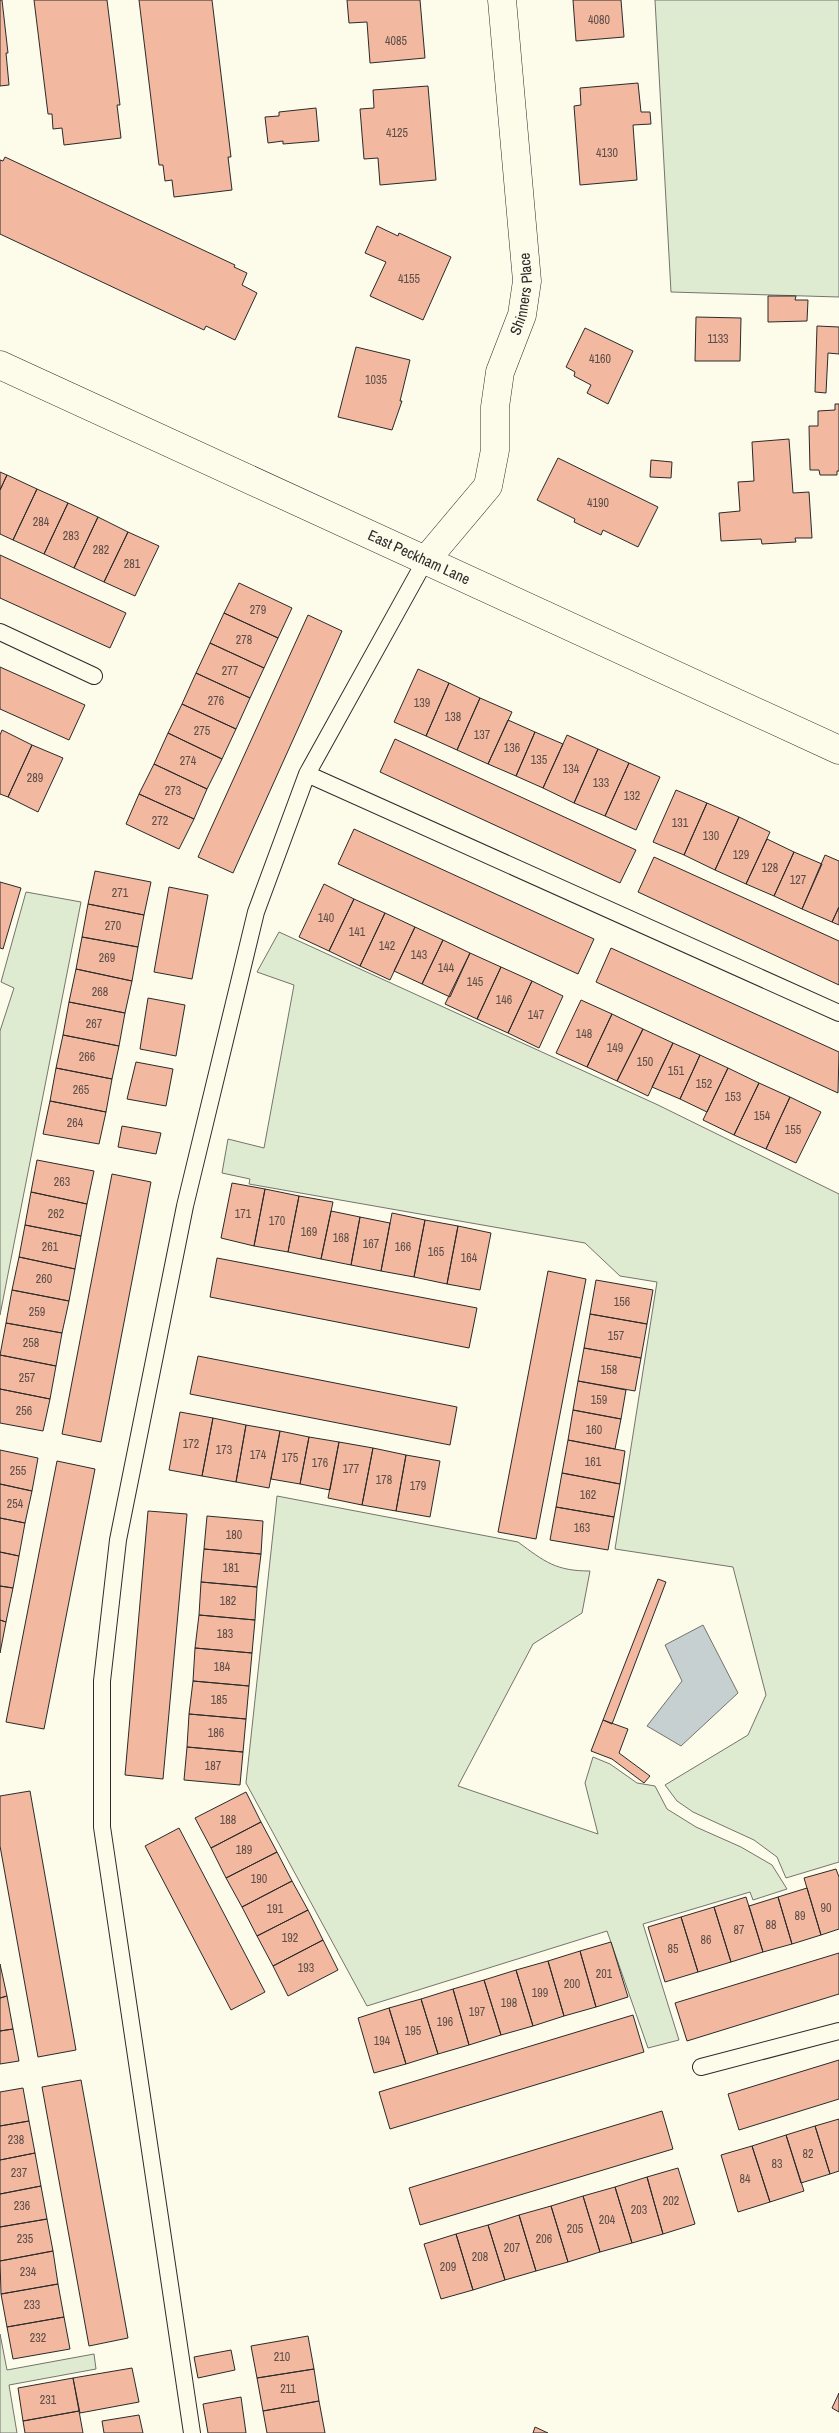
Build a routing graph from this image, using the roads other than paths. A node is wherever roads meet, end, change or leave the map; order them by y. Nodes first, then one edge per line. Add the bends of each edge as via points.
1 (502, 0) edge
2 (0, 365) edge
3 (425, 561) junction
4 (0, 632) edge
5 (94, 676) dead end
6 (839, 750) edge
7 (307, 774) junction
8 (839, 1013) edge
9 (839, 2030) edge
10 (701, 2067) dead end
11 (192, 2433) edge

1 - 3 street, Shinners Place via 527,281 522,315 500,372 495,450 488,486
2 - 3 street, East Peckham Lane
3 - 6 street, East Peckham Lane
3 - 7 lane
4 - 5 lane
7 - 8 lane
7 - 11 lane via 256,912 185,1206 118,1540 102,1682 102,1827
9 - 10 lane

